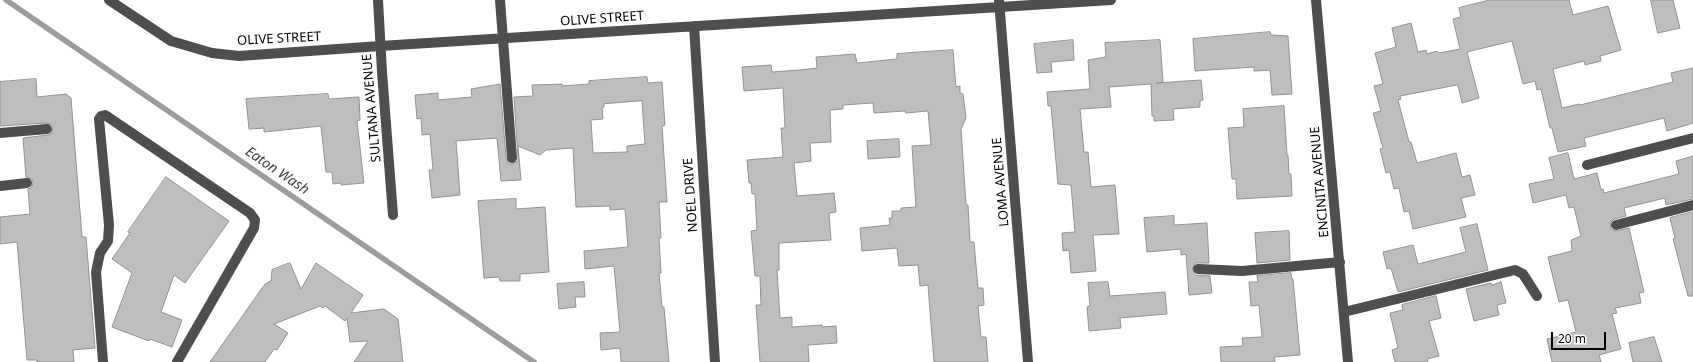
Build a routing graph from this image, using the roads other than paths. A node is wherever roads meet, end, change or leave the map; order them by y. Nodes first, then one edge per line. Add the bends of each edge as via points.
1 (109, 0) edge
2 (378, 0) edge
3 (500, 0) edge
4 (1111, 0) edge
5 (1316, 0) edge
6 (999, 4) edge
7 (694, 26) junction
8 (504, 38) junction
9 (380, 46) junction
10 (47, 129) dead end
11 (0, 133) edge
12 (1693, 138) edge
13 (512, 158) dead end
14 (1587, 165) dead end
15 (27, 183) dead end
16 (0, 186) edge
17 (1693, 205) edge
18 (394, 215) dead end
19 (1616, 225) dead end
20 (1340, 262) junction
21 (1198, 270) dead end
22 (1537, 296) dead end
23 (1344, 312) junction
24 (103, 362) edge
25 (177, 362) edge
26 (715, 362) edge
27 (1028, 362) edge
28 (1348, 362) edge

1 - 9 street, OLIVE STREET via 171,41 212,52 239,56
2 - 9 street, SULTANA AVENUE
3 - 8 street
4 - 6 street, OLIVE STREET
5 - 20 street, ENCINITA AVENUE
6 - 7 street, OLIVE STREET
6 - 27 street, LOMA AVENUE
7 - 8 street, OLIVE STREET
7 - 26 street, NOEL DRIVE
8 - 9 street, OLIVE STREET
8 - 13 street
9 - 18 street, SULTANA AVENUE
10 - 11 street
12 - 14 street
15 - 16 street
17 - 19 street
20 - 21 street via 1242,271
20 - 23 street, ENCINITA AVENUE
22 - 23 street via 1523,274 1515,270
23 - 28 street, ENCINITA AVENUE
24 - 25 street via 96,272 100,254 108,241 109,225 99,119 105,115 250,213 255,220 254,228

